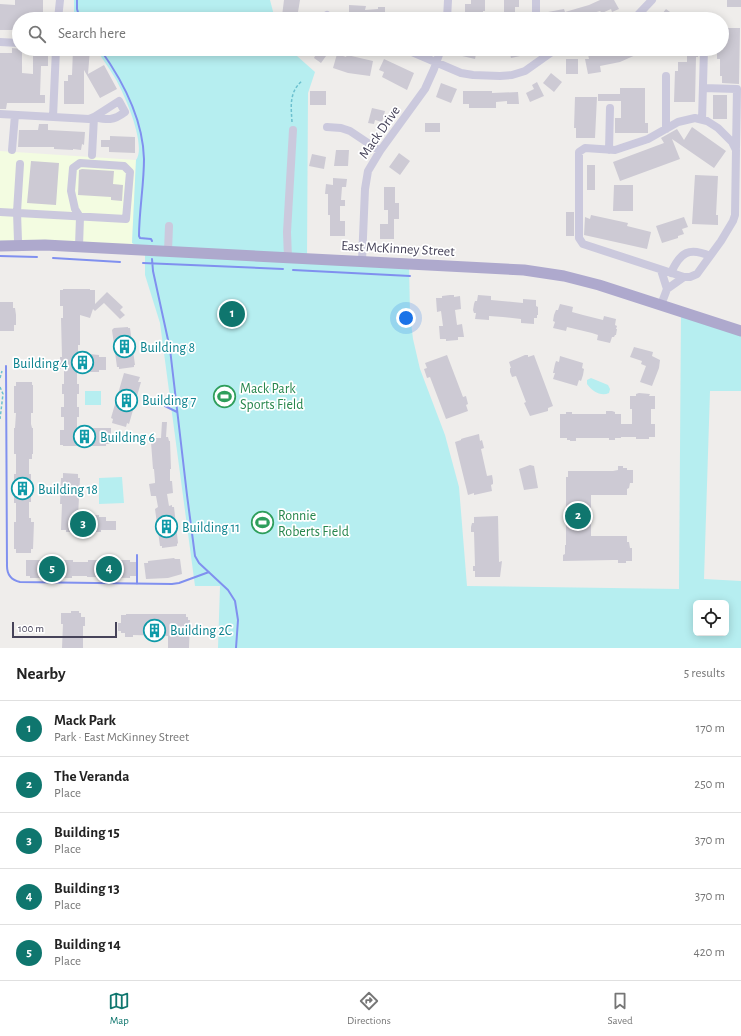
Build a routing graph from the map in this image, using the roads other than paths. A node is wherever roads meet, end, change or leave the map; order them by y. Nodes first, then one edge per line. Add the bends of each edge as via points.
1 (60, 0) edge
2 (448, 0) edge
3 (536, 0) edge
4 (652, 0) edge
5 (59, 12) edge
6 (447, 12) edge
7 (536, 12) edge
8 (641, 12) edge
9 (0, 42) edge
10 (12, 43) edge
11 (56, 56) edge
12 (420, 56) edge
13 (438, 56) edge
14 (545, 56) edge
15 (704, 56) edge
16 (436, 63) junction
17 (666, 76) dead end
18 (703, 88) junction
19 (610, 108) dead end
20 (0, 114) edge
21 (15, 115) junction
22 (53, 117) junction
23 (702, 120) junction
24 (327, 127) dead end
25 (666, 129) junction
26 (293, 130) road end
27 (12, 150) dead end
28 (609, 150) junction
29 (736, 150) junction
30 (380, 151) junction
31 (92, 156) dead end
32 (20, 164) dead end
33 (0, 212) edge
34 (17, 212) junction
35 (80, 217) junction
36 (169, 226) dead end
37 (0, 240) edge
38 (18, 241) junction
39 (45, 245) junction
40 (0, 246) edge
41 (79, 246) junction
42 (168, 251) junction
43 (710, 256) junction
44 (288, 258) junction
45 (362, 261) junction
46 (661, 270) junction
47 (671, 273) junction
48 (684, 277) junction
49 (666, 289) junction
50 (661, 306) junction
51 (741, 331) edge

1 - 5 street
2 - 6 street
3 - 7 street
4 - 8 street
9 - 10 street
11 - 22 street
12 - 16 street
13 - 16 street, Mack Drive
14 - 16 street via 525,71 508,76 467,74
15 - 18 street
16 - 30 street, Mack Drive via 420,96
17 - 25 street
18 - 23 street
18 - 29 street via 737,89
19 - 28 street
20 - 21 street
21 - 22 street
21 - 27 street
22 - 31 street via 94,117
23 - 25 street via 688,119
23 - 29 street via 718,128
24 - 30 street via 350,131
25 - 28 street via 648,139
26 - 44 street via 287,232
28 - 46 street via 584,148 579,152 579,238 583,244
29 - 43 street via 735,215
30 - 45 street, Mack Drive via 371,164 366,179
32 - 34 street
33 - 34 street
34 - 35 street
34 - 38 street
35 - 35 street via 75,209 71,191 73,168 80,163 124,166 130,172 126,220
35 - 41 street
36 - 42 street
37 - 38 main road, East McKinney Street
38 - 39 main road, East McKinney Street
39 - 40 main road, East McKinney Street
39 - 41 main road, East McKinney Street
41 - 42 main road, East McKinney Street
42 - 44 main road, East McKinney Street
43 - 47 street via 701,252 686,253 679,258
43 - 48 street via 697,274
44 - 45 main road, East McKinney Street
45 - 50 main road, East McKinney Street via 497,267 545,273 599,285
46 - 47 street
46 - 49 street
47 - 48 street
48 - 49 street
49 - 50 street
50 - 51 main road, East McKinney Street

